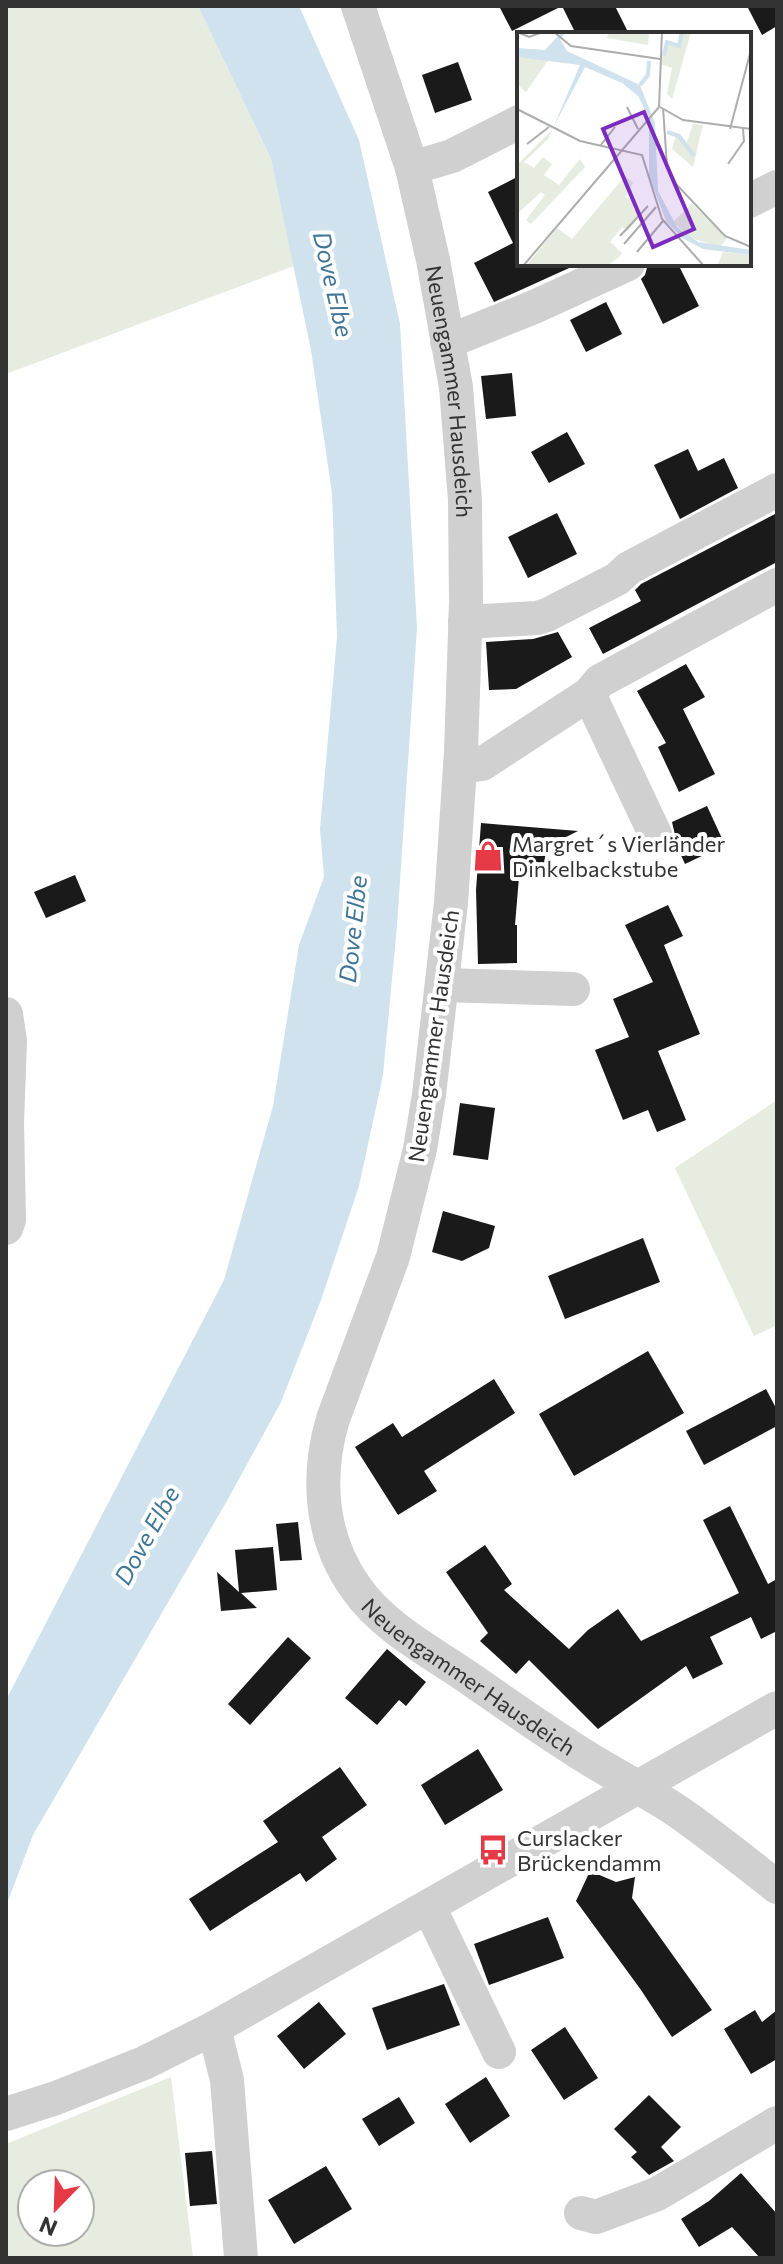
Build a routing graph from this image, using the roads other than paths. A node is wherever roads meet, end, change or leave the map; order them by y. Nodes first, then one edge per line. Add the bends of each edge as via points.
1 (358, 6) edge
2 (517, 123) edge
3 (412, 168) junction
4 (777, 187) edge
5 (751, 200) edge
6 (624, 266) edge
7 (447, 342) junction
8 (777, 490) edge
9 (777, 585) edge
10 (465, 622) junction
11 (589, 694) junction
12 (460, 767) junction
13 (655, 834) dead end
14 (443, 985) junction
15 (573, 989) dead end
16 (6, 1014) edge
17 (6, 1228) edge
18 (777, 1708) edge
19 (638, 1787) junction
20 (777, 1887) edge
21 (429, 1907) junction
22 (214, 2028) junction
23 (499, 2052) dead end
24 (6, 2114) edge
25 (777, 2123) edge
26 (581, 2213) dead end
27 (241, 2258) edge

1 - 3 street, Neuengammer Hausdeich
2 - 3 street via 452,156
3 - 7 street, Neuengammer Hausdeich
4 - 5 street
6 - 7 street
7 - 10 street, Neuengammer Hausdeich via 465,500
8 - 10 street via 547,615
9 - 11 street via 600,681
10 - 12 street, Neuengammer Hausdeich
11 - 12 street via 482,764
11 - 13 street
12 - 14 street, Neuengammer Hausdeich
14 - 15 street
14 - 19 street, Neuengammer Hausdeich via 420,1149 403,1218 325,1446 327,1524 343,1568 383,1619 538,1726
16 - 17 street
18 - 19 street
19 - 20 street, Neuengammer Hausdeich
19 - 21 street
21 - 22 street
21 - 23 street
22 - 24 street via 144,2063
22 - 27 street via 227,2080
25 - 26 street via 657,2194 596,2217

